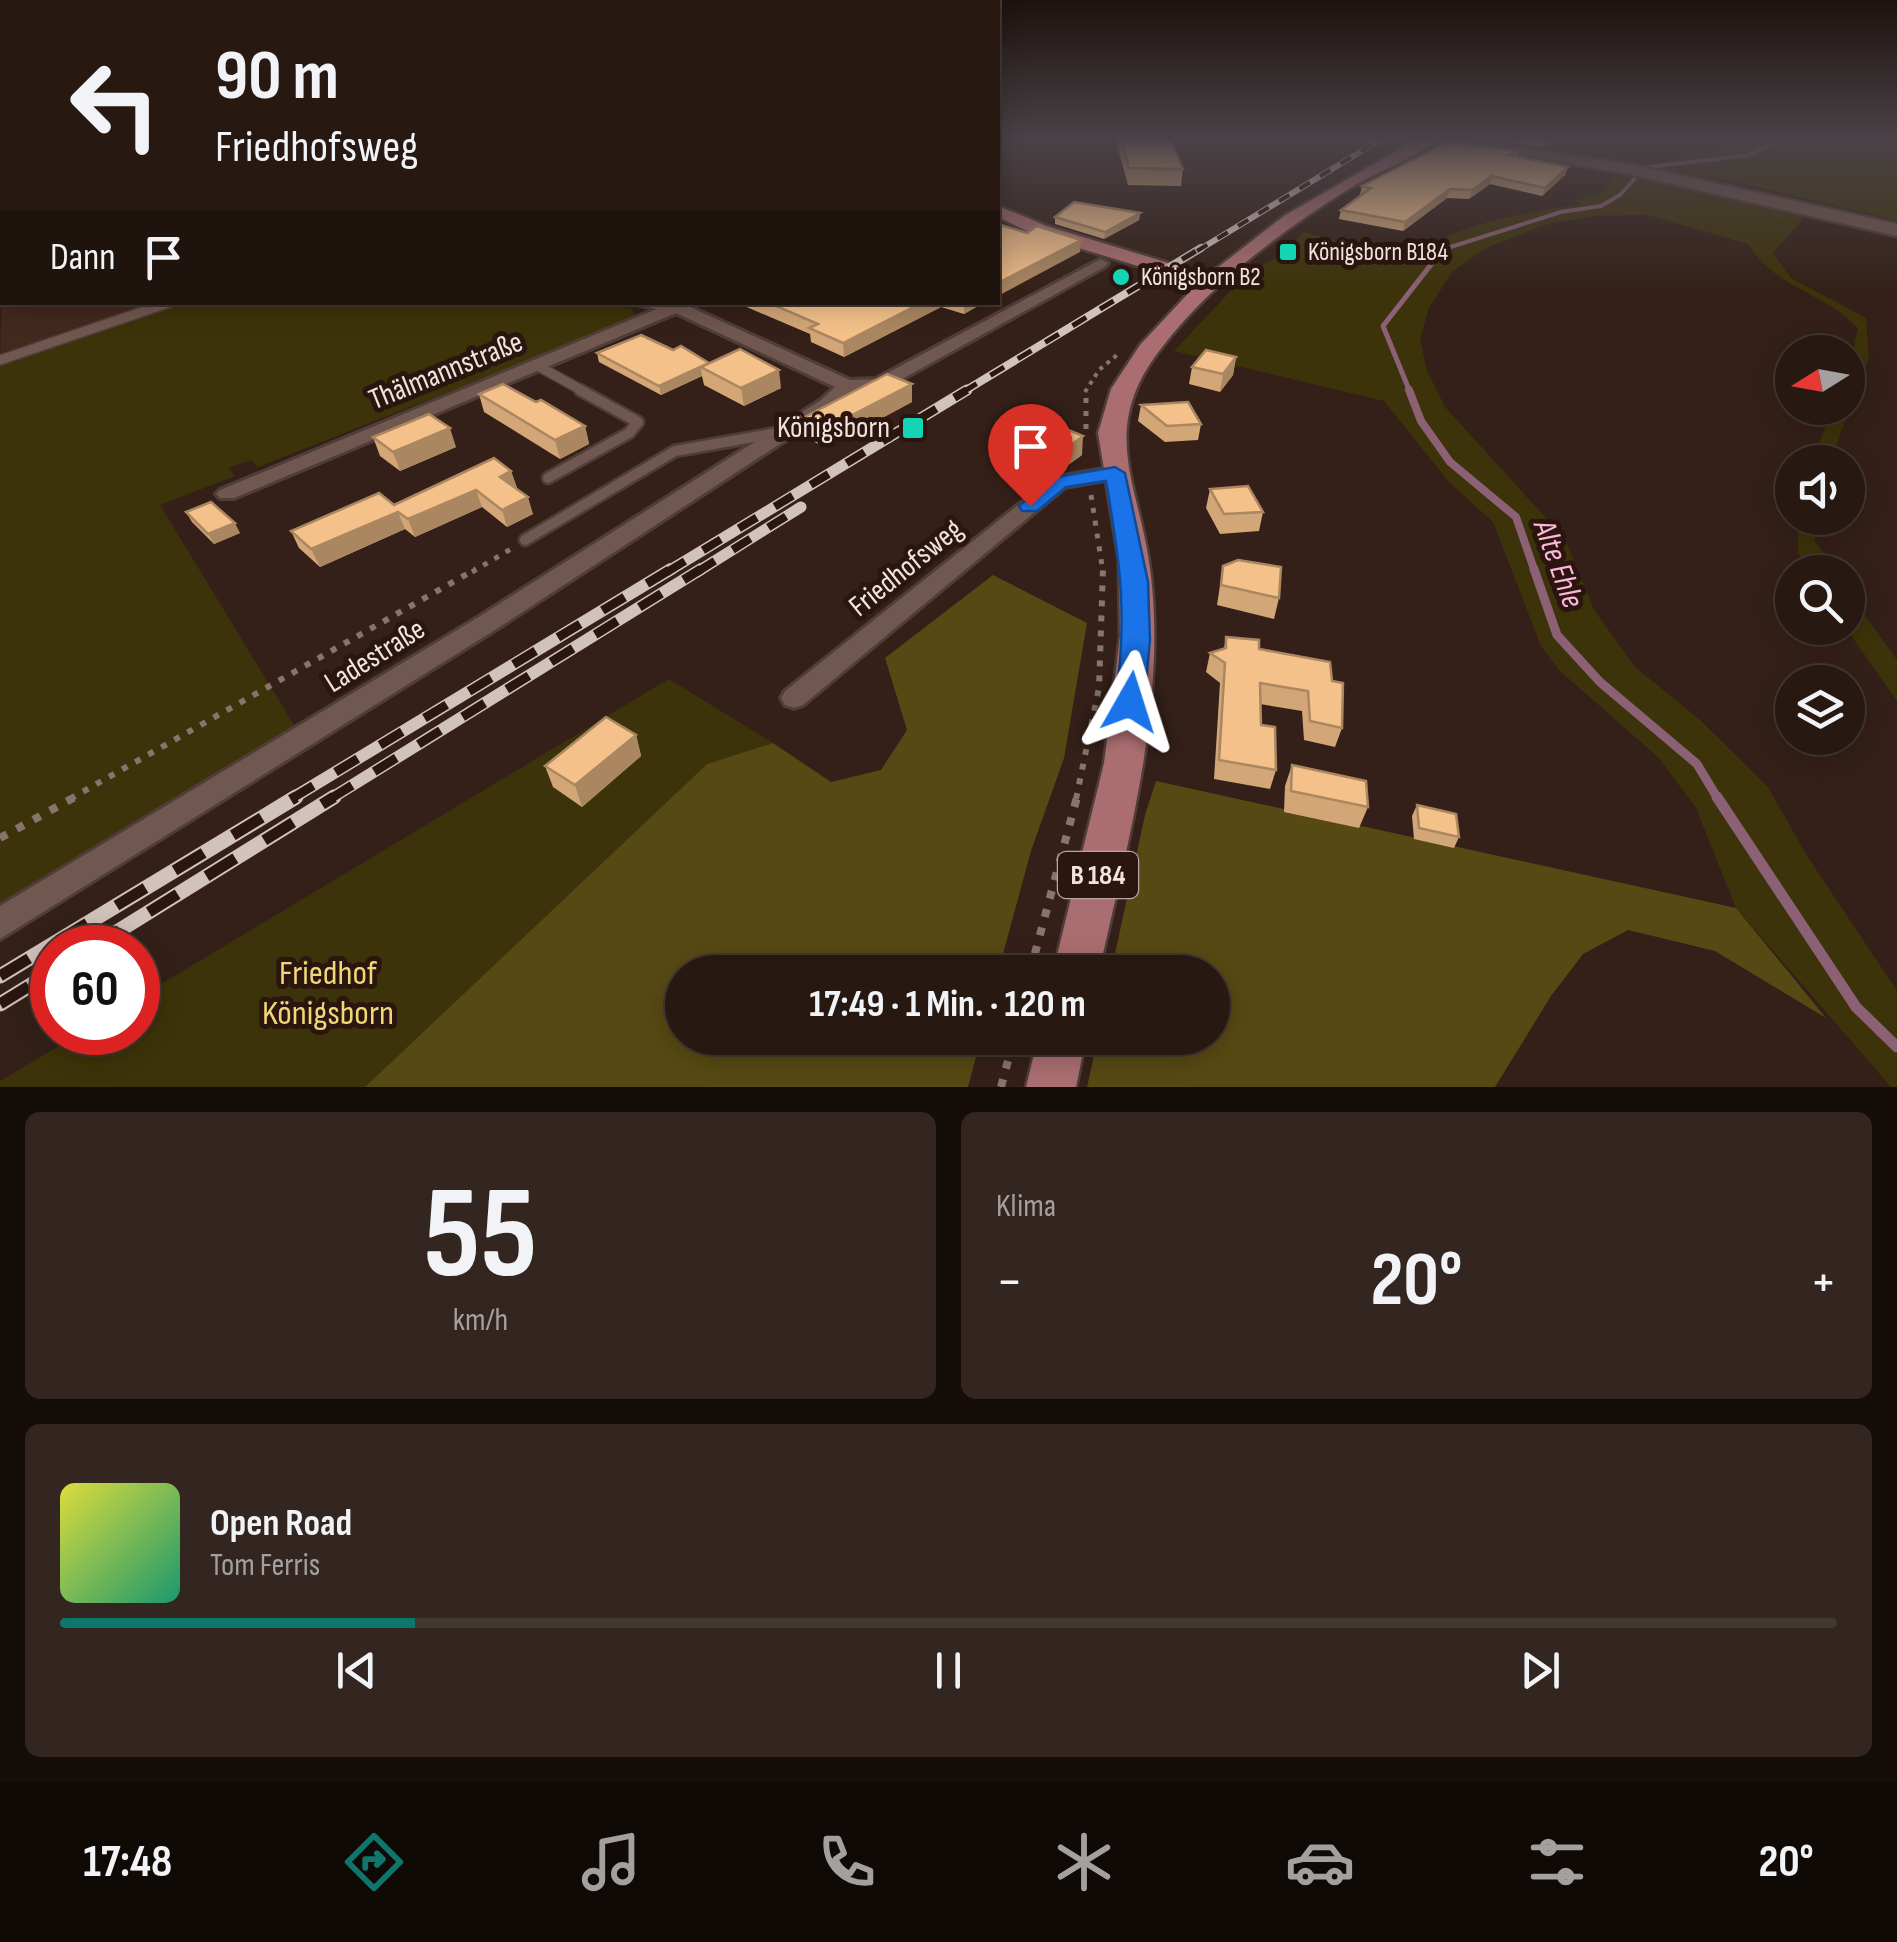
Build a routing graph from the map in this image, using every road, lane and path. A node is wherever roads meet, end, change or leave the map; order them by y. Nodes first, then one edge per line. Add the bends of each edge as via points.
1 (1344, 189) edge
2 (1716, 189) edge
3 (1000, 211) edge
4 (1897, 230) edge
5 (1101, 263) dead end
6 (1211, 282) junction
7 (162, 305) edge
8 (682, 305) edge
9 (0, 360) edge
10 (538, 366) junction
11 (848, 386) junction
12 (777, 432) junction
13 (881, 438) dead end
14 (888, 441) dead end
15 (1102, 474) junction
16 (548, 478) dead end
17 (227, 494) dead end
18 (525, 540) joint
19 (794, 698) dead end
20 (0, 838) edge
21 (0, 924) edge
22 (1034, 955) edge
23 (1080, 955) edge
24 (1010, 1055) edge
25 (1058, 1055) edge
26 (1002, 1087) edge
27 (1051, 1087) edge

1 - 6 main road, B 184
2 - 4 street
3 - 6 main road via 1040,230
5 - 11 street via 880,384
6 - 15 main road, B 184 via 1163,332 1123,392
7 - 9 lane
8 - 10 street, Thälmannstraße
8 - 11 street
10 - 16 lane via 638,422
10 - 17 street, Thälmannstraße
11 - 12 street, Ladestraße
12 - 18 lane via 675,451
12 - 21 street, Ladestraße via 486,624
13 - 14 path
15 - 19 street, Friedhofsweg via 1059,482
15 - 22 path via 1100,657 1080,776
15 - 23 main road, B 184 via 1134,560 1137,608 1118,778
18 - 20 path
24 - 26 path
25 - 27 main road

